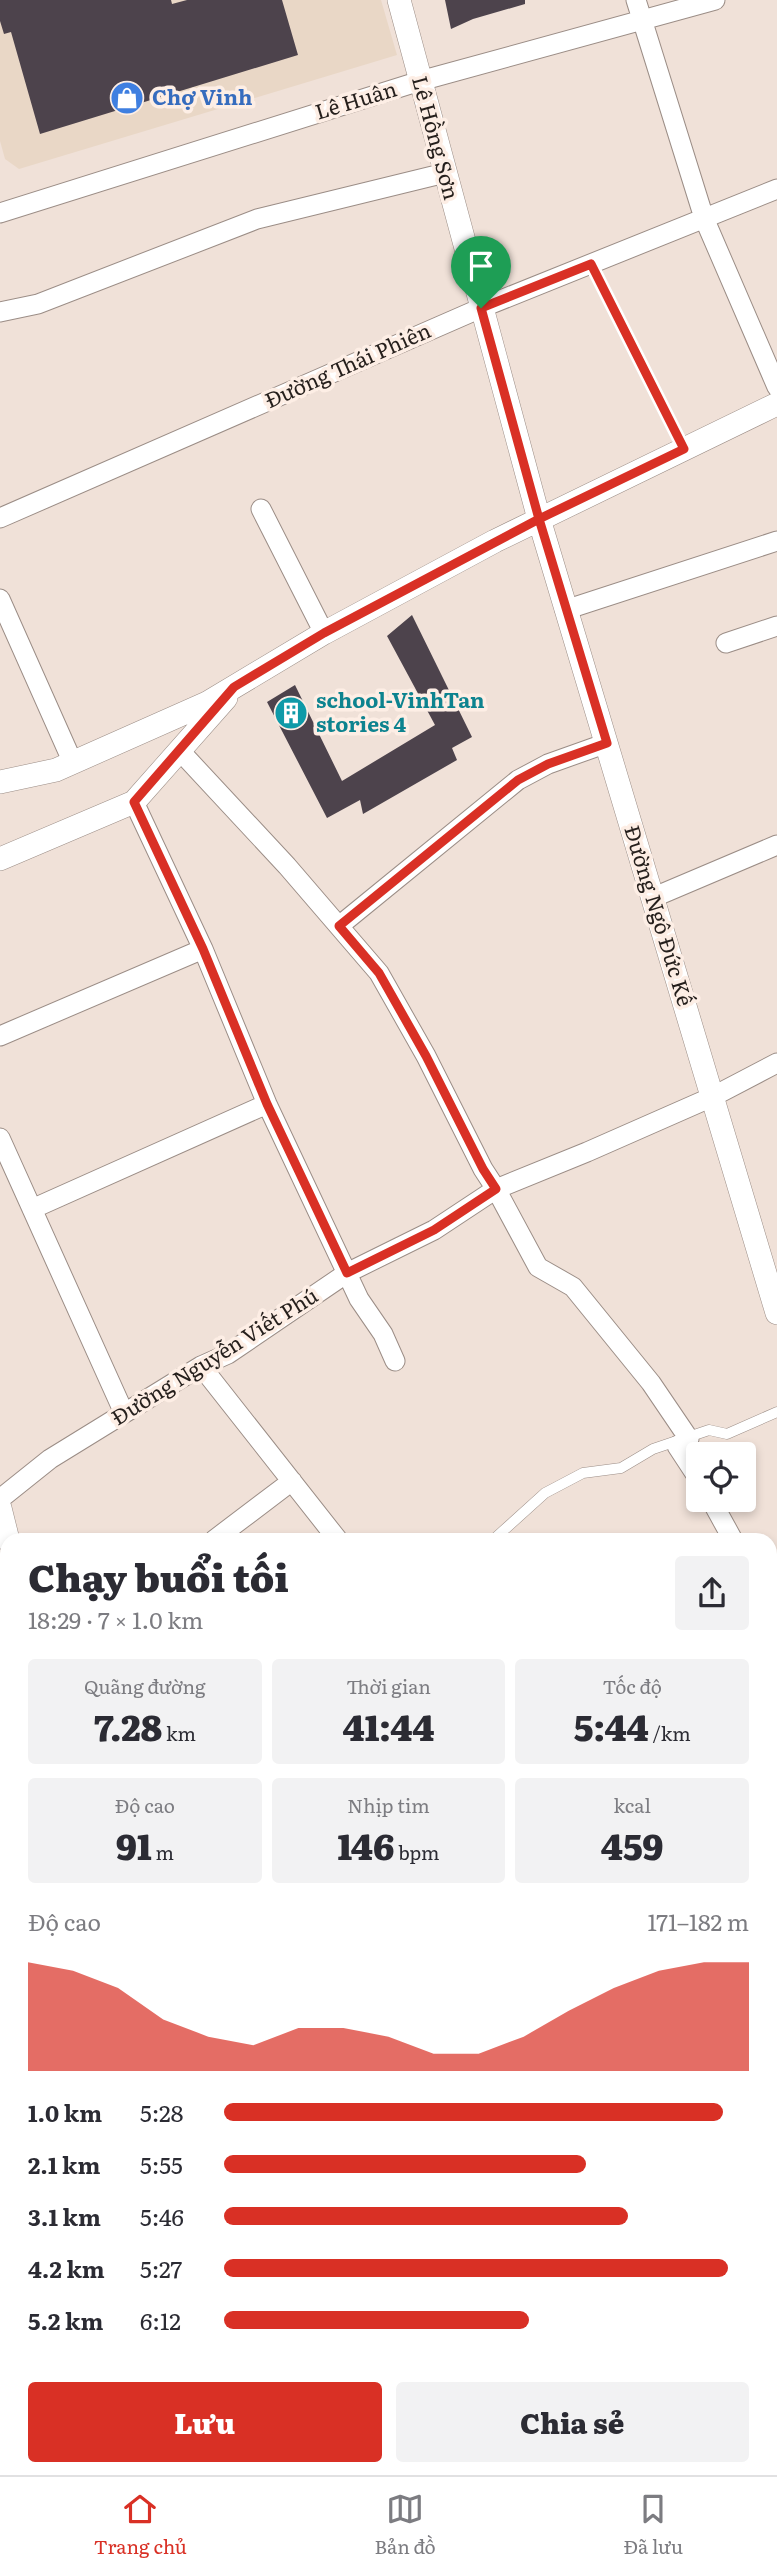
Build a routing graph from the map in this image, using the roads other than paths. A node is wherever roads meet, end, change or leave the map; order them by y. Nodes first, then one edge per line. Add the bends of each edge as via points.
1 (399, 0) edge
2 (636, 0) edge
3 (715, 0) edge
4 (643, 20) junction
5 (419, 81) junction
6 (444, 173) junction
7 (777, 189) edge
8 (2, 205) edge
9 (704, 218) junction
10 (591, 264) junction
11 (481, 308) junction
12 (0, 312) edge
13 (777, 387) edge
14 (777, 404) edge
15 (684, 449) junction
16 (261, 509) dead end
17 (0, 518) edge
18 (539, 519) junction
19 (777, 541) edge
20 (0, 599) edge
21 (565, 610) junction
22 (777, 626) edge
23 (324, 633) junction
24 (726, 643) dead end
25 (234, 687) junction
26 (607, 743) junction
27 (180, 751) junction
28 (74, 763) junction
29 (0, 782) edge
30 (134, 802) junction
31 (777, 845) edge
32 (0, 859) edge
33 (652, 898) junction
34 (339, 926) junction
35 (203, 949) junction
36 (0, 1036) edge
37 (777, 1063) edge
38 (712, 1097) junction
39 (267, 1104) junction
40 (0, 1138) edge
41 (4, 1158) edge
42 (496, 1189) junction
43 (32, 1209) junction
44 (347, 1273) junction
45 (777, 1313) edge
46 (395, 1361) dead end
47 (201, 1366) junction
48 (777, 1412) edge
49 (124, 1413) junction
50 (689, 1439) junction
51 (686, 1460) edge
52 (292, 1481) junction
53 (0, 1499) edge
54 (0, 1508) edge
55 (718, 1512) edge
56 (6, 1533) edge
57 (223, 1533) edge
58 (333, 1533) edge
59 (501, 1533) edge
60 (729, 1533) edge

1 - 5 street, Lê Hồng Sơn
2 - 4 street
3 - 4 street, Lê Huân
4 - 5 street, Lê Huân
4 - 9 street
5 - 6 street, Lê Hồng Sơn
5 - 8 street, Lê Huân
6 - 11 street, Lê Hồng Sơn
6 - 12 street via 257,219 38,304
7 - 9 street, Đường Thái Phiên
9 - 10 street, Đường Thái Phiên
9 - 13 street
10 - 11 street, Đường Thái Phiên
10 - 15 lane
11 - 17 street, Đường Thái Phiên
11 - 18 street, Lê Hồng Sơn
14 - 15 street
15 - 18 street
16 - 23 street
18 - 21 street, Đường Ngô Đức Kế
18 - 23 street
19 - 21 street
20 - 28 street
21 - 26 street, Đường Ngô Đức Kế
22 - 24 street
23 - 25 street
25 - 27 street
25 - 28 street
26 - 33 street, Đường Ngô Đức Kế
26 - 34 street via 518,780
27 - 30 street
27 - 34 street
28 - 29 street
30 - 32 street
30 - 35 street
31 - 33 street
33 - 38 street, Đường Ngô Đức Kế
34 - 42 street via 379,973
35 - 36 street
35 - 39 street
37 - 38 street, Đường Nguyễn Viết Phú
38 - 42 street, Đường Nguyễn Viết Phú
38 - 45 street, Đường Ngô Đức Kế
39 - 43 street
39 - 44 street
40 - 41 street
41 - 43 street
42 - 44 street, Đường Nguyễn Viết Phú via 434,1230
42 - 50 street via 538,1267 573,1287 651,1382
43 - 49 street
44 - 46 street
44 - 47 street, Đường Nguyễn Viết Phú via 228,1354
47 - 49 street, Đường Nguyễn Viết Phú
47 - 52 street
48 - 50 lane via 727,1434 709,1430
49 - 53 street, Đường Nguyễn Viết Phú via 50,1459
50 - 51 street via 677,1447
50 - 59 lane via 653,1449 621,1468 583,1473 545,1493
52 - 57 street
52 - 58 street
54 - 56 street
55 - 60 street

